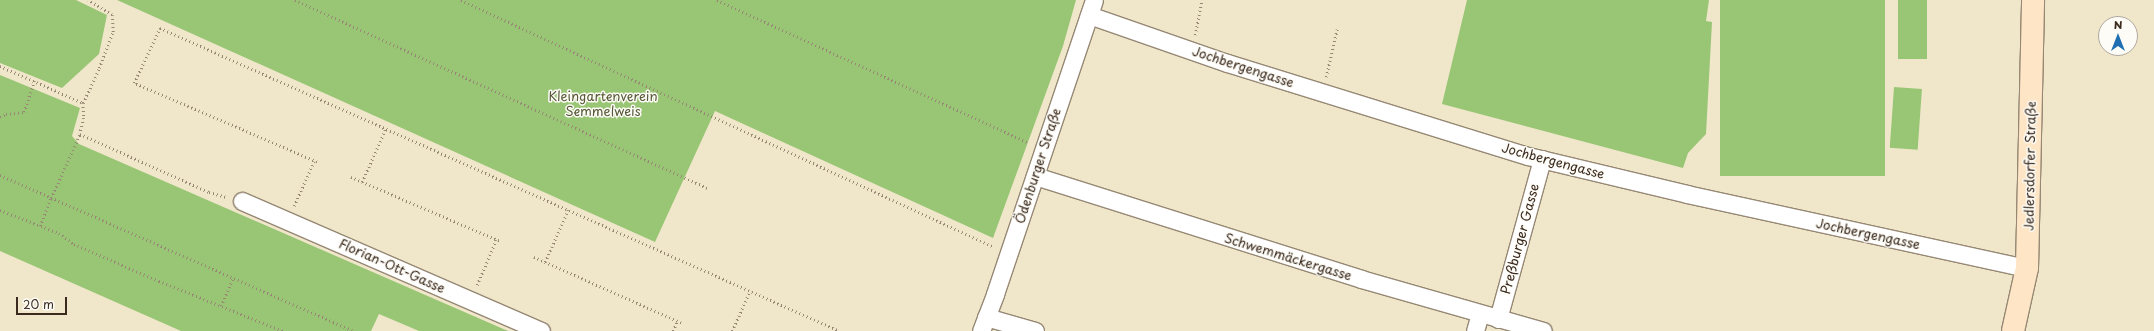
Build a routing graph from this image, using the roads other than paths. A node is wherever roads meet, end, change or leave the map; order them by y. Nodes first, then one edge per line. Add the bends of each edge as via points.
1 (2033, 0) edge
2 (1091, 8) edge
3 (1542, 159) junction
4 (1035, 176) junction
5 (242, 201) road end
6 (2018, 266) junction
7 (1480, 314) junction
8 (1498, 319) junction
9 (983, 324) edge
10 (541, 331) edge
11 (1035, 331) edge
12 (1475, 331) edge
13 (1543, 331) edge
14 (2013, 331) edge

1 - 6 street, Jedlersdorfer Straße
2 - 3 street, Jochbergengasse via 1192,50 1322,93
2 - 4 street, Ödenburger Straße
3 - 6 street, Jochbergengasse via 1687,194
3 - 8 street, Preßburger Gasse
4 - 7 street, Schwemmäckergasse via 1251,246
4 - 9 street, Ödenburger Straße
5 - 10 street, Florian-Ott-Gasse
6 - 14 street, Jedlersdorfer Straße
7 - 8 street, Schwemmäckergasse
7 - 12 street
8 - 13 street, Schwemmäckergasse
9 - 11 street

